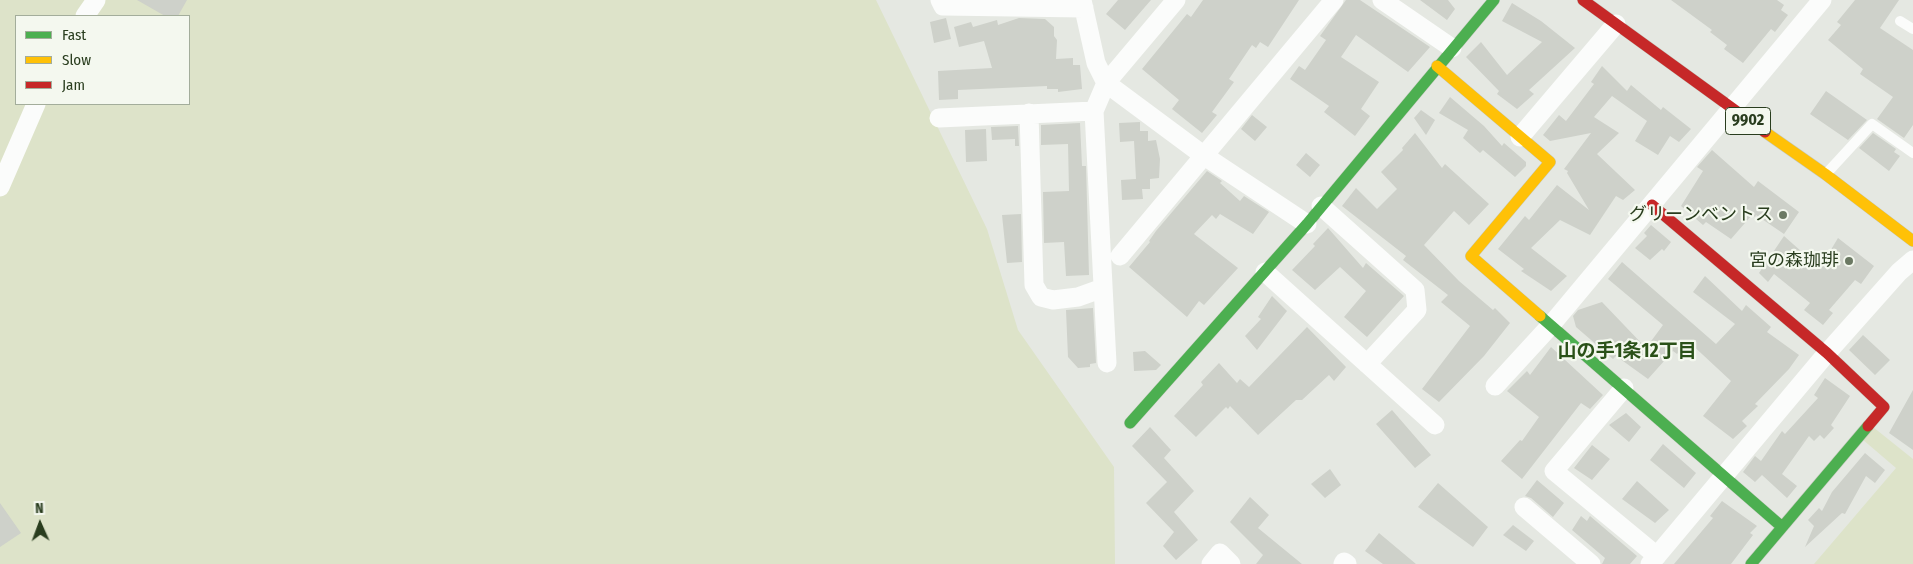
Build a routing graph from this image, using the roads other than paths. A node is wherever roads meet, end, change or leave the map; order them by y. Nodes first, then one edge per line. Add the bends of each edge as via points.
1 (96, 0) edge
2 (940, 0) edge
3 (1176, 0) edge
4 (1334, 0) edge
5 (1382, 0) edge
6 (1494, 0) edge
7 (1583, 0) edge
8 (1816, 2) edge
9 (1083, 4) edge
10 (86, 15) edge
11 (1900, 21) dead end
12 (1616, 24) junction
13 (1913, 29) edge
14 (1452, 48) junction
15 (1437, 66) junction
16 (1106, 83) junction
17 (36, 105) edge
18 (1730, 108) junction
19 (1094, 111) junction
20 (1029, 113) junction
21 (940, 118) dead end
22 (1520, 137) junction
23 (1913, 153) edge
24 (1204, 155) junction
25 (1825, 174) junction
26 (0, 187) edge
27 (1652, 204) junction
28 (1320, 206) junction
29 (1307, 224) junction
30 (1913, 241) edge
31 (1120, 256) dead end
32 (1913, 260) edge
33 (1265, 272) junction
34 (1103, 288) junction
35 (1551, 325) junction
36 (1827, 353) junction
37 (1107, 363) dead end
38 (1367, 364) junction
39 (1495, 386) dead end
40 (1624, 388) junction
41 (1130, 423) dead end
42 (1434, 425) dead end
43 (1725, 476) junction
44 (1524, 508) dead end
45 (1781, 526) junction
46 (1654, 560) edge
47 (1211, 564) edge
48 (1231, 564) edge
49 (1591, 564) edge
50 (1750, 564) edge

1 - 10 street
2 - 9 street via 943,6
3 - 16 street
4 - 24 street
5 - 14 street
6 - 14 street
7 - 12 street, 9902
8 - 18 street
9 - 16 street via 1096,63
11 - 13 lane
12 - 18 street, 9902
12 - 22 street
14 - 15 street
15 - 22 street
15 - 28 street
16 - 19 street
16 - 24 street
17 - 26 street
18 - 25 street, 9902
18 - 27 street
19 - 20 street
19 - 34 street
20 - 21 street
20 - 34 street via 1034,285 1041,296 1053,300 1078,297
22 - 35 street via 1550,162 1471,256
23 - 25 lane via 1872,124
24 - 29 street
24 - 31 street
25 - 30 street, 9902
27 - 35 street
27 - 36 street
28 - 29 street
28 - 38 street via 1415,290 1417,310
29 - 33 street
32 - 36 street
33 - 38 street
33 - 41 street
34 - 37 street
35 - 39 street
35 - 40 street
36 - 43 street
36 - 45 street via 1884,407
38 - 42 street
40 - 43 street
40 - 46 street via 1554,471
43 - 45 street
43 - 46 street
44 - 49 street
45 - 50 street
47 - 48 street via 1220,553

